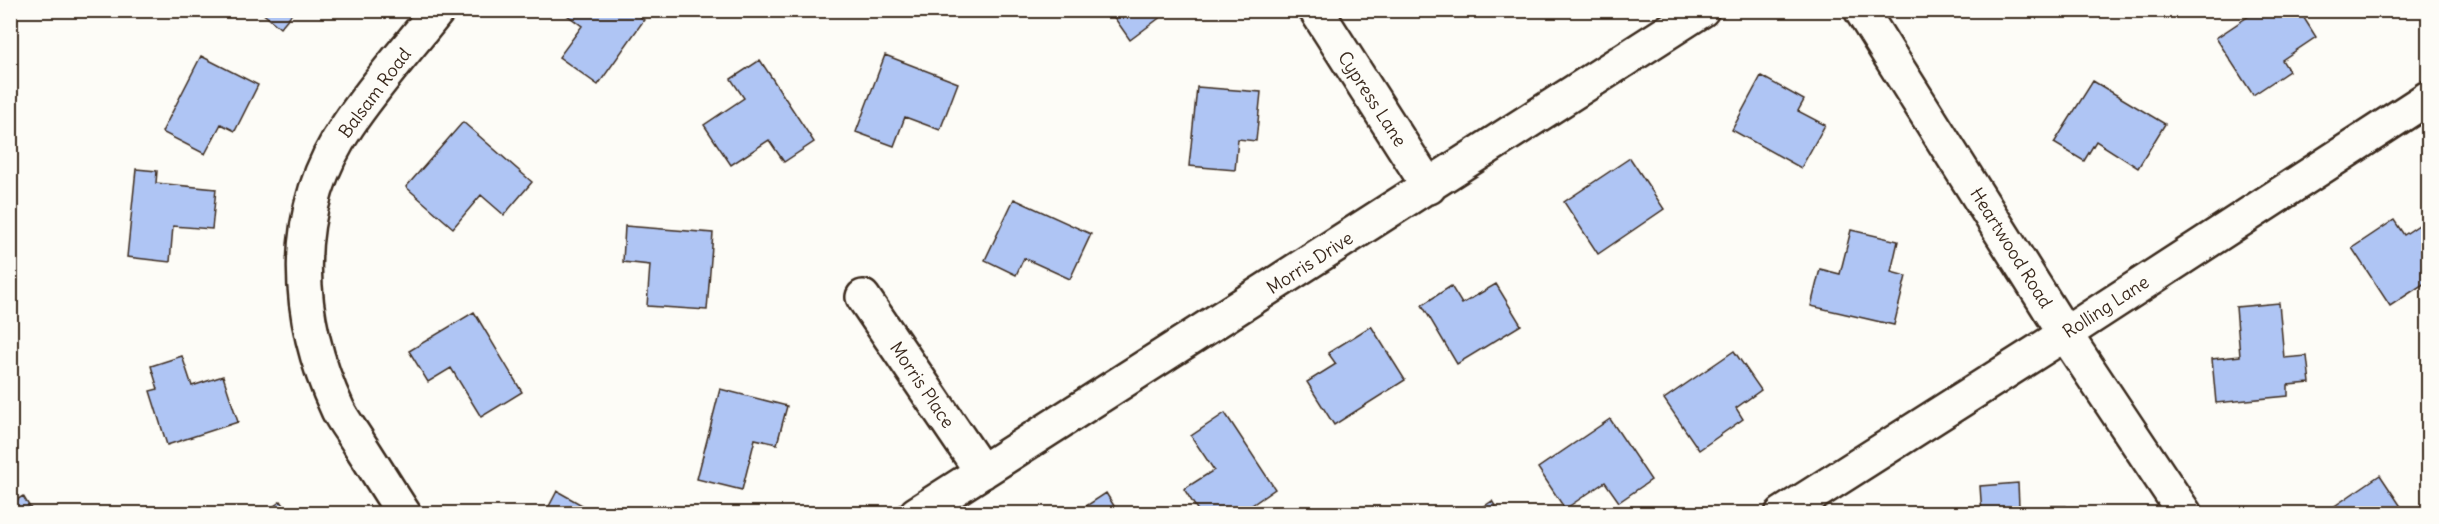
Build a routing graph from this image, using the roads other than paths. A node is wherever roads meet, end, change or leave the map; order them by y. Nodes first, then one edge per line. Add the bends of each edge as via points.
1 (438, 10) edge
2 (1316, 10) edge
3 (1702, 10) edge
4 (1861, 10) edge
5 (2428, 98) edge
6 (1429, 187) junction
7 (863, 297) dead end
8 (2066, 334) junction
9 (982, 472) junction
10 (404, 513) edge
11 (916, 513) edge
12 (1782, 513) edge
13 (2185, 513) edge

1 - 10 street, Balsam Road via 347,126 319,177 303,255 306,308 317,359 339,412
2 - 6 street, Cypress Lane
3 - 6 street, Morris Drive
4 - 8 street, Heartwood Road
5 - 8 street, Rolling Lane
6 - 9 street, Morris Drive
7 - 9 street, Morris Place
8 - 12 street, Rolling Lane
8 - 13 street, Heartwood Road
9 - 11 street, Morris Drive

